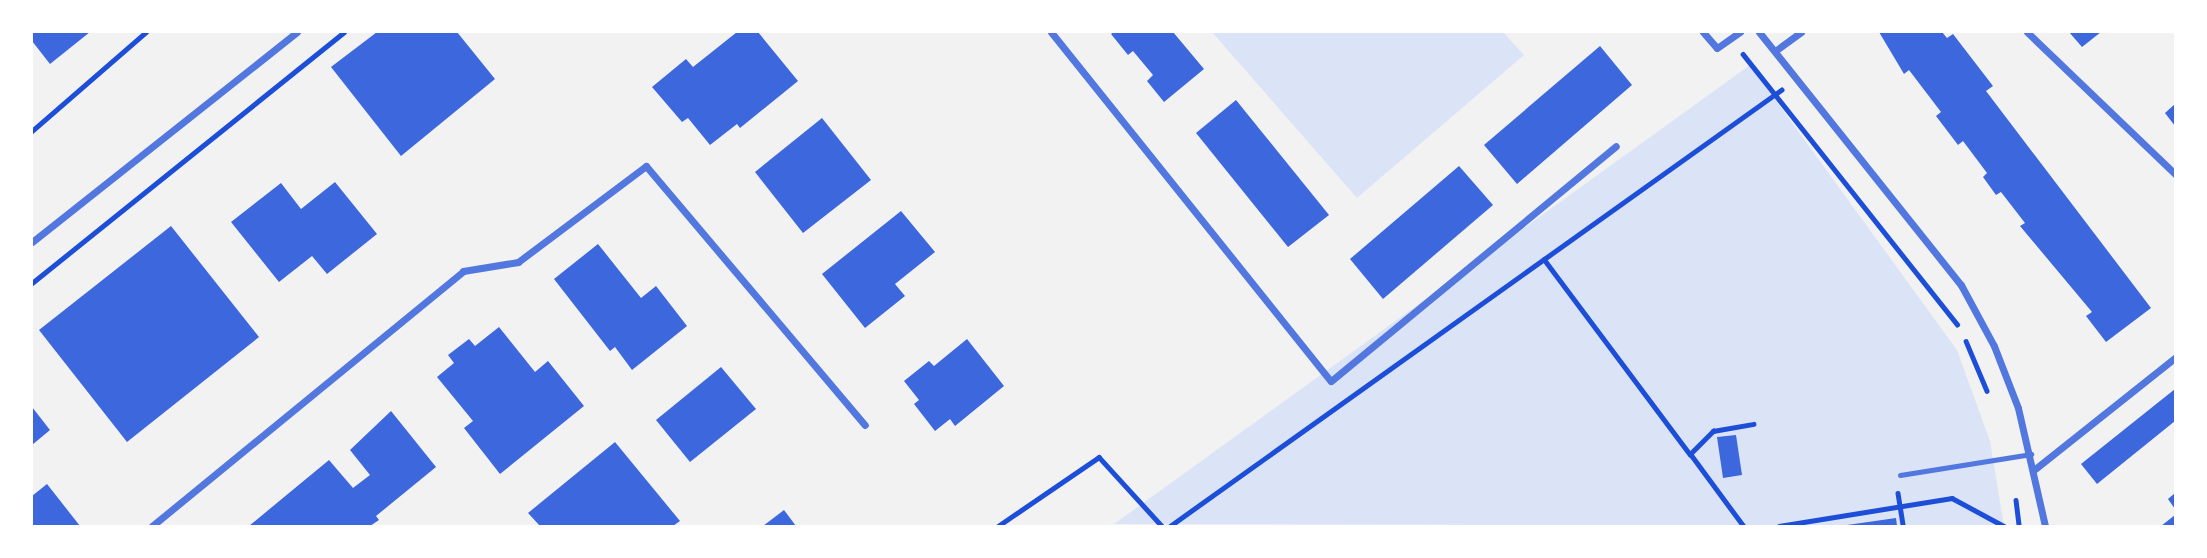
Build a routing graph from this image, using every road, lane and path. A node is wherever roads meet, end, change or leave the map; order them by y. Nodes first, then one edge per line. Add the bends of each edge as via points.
1 (146, 32) edge
2 (297, 32) edge
3 (344, 32) edge
4 (1051, 32) edge
5 (1703, 32) edge
6 (1740, 32) edge
7 (1759, 32) edge
8 (1801, 32) edge
9 (2027, 32) edge
10 (1731, 38) junction
11 (1775, 51) junction
12 (1797, 78) junction
13 (1773, 95) junction
14 (32, 131) edge
15 (1616, 146) dead end
16 (2175, 175) edge
17 (32, 242) edge
18 (1544, 259) junction
19 (32, 283) edge
20 (2175, 356) edge
21 (1991, 399) dead end
22 (1753, 424) dead end
23 (865, 425) dead end
24 (1690, 454) junction
25 (2031, 454) junction
26 (2035, 469) junction
27 (1900, 475) joint
28 (2016, 496) dead end
29 (1900, 508) junction
30 (152, 527) edge
31 (998, 527) edge
32 (1162, 527) edge
33 (1170, 527) edge
34 (1743, 527) edge
35 (1779, 527) edge
36 (1902, 527) edge
37 (2004, 527) edge
38 (2019, 527) edge
39 (2045, 527) edge

1 - 14 path
2 - 17 street
3 - 19 path
4 - 15 street via 1331,381
5 - 10 street via 1717,48
6 - 10 street
7 - 11 street
8 - 11 street
9 - 16 street
10 - 13 path
11 - 12 street
12 - 13 path
12 - 25 street via 1961,285 1994,346
13 - 18 path
13 - 21 path via 1961,328
18 - 24 path
18 - 33 path
20 - 26 street
22 - 24 path via 1713,432
23 - 30 street via 646,166 518,262 463,271
24 - 34 path
25 - 26 street
25 - 27 lane
26 - 39 street
27 - 29 path via 1896,476
28 - 38 path
29 - 35 path
29 - 36 path
29 - 37 path via 1952,498
31 - 32 path via 1099,457

